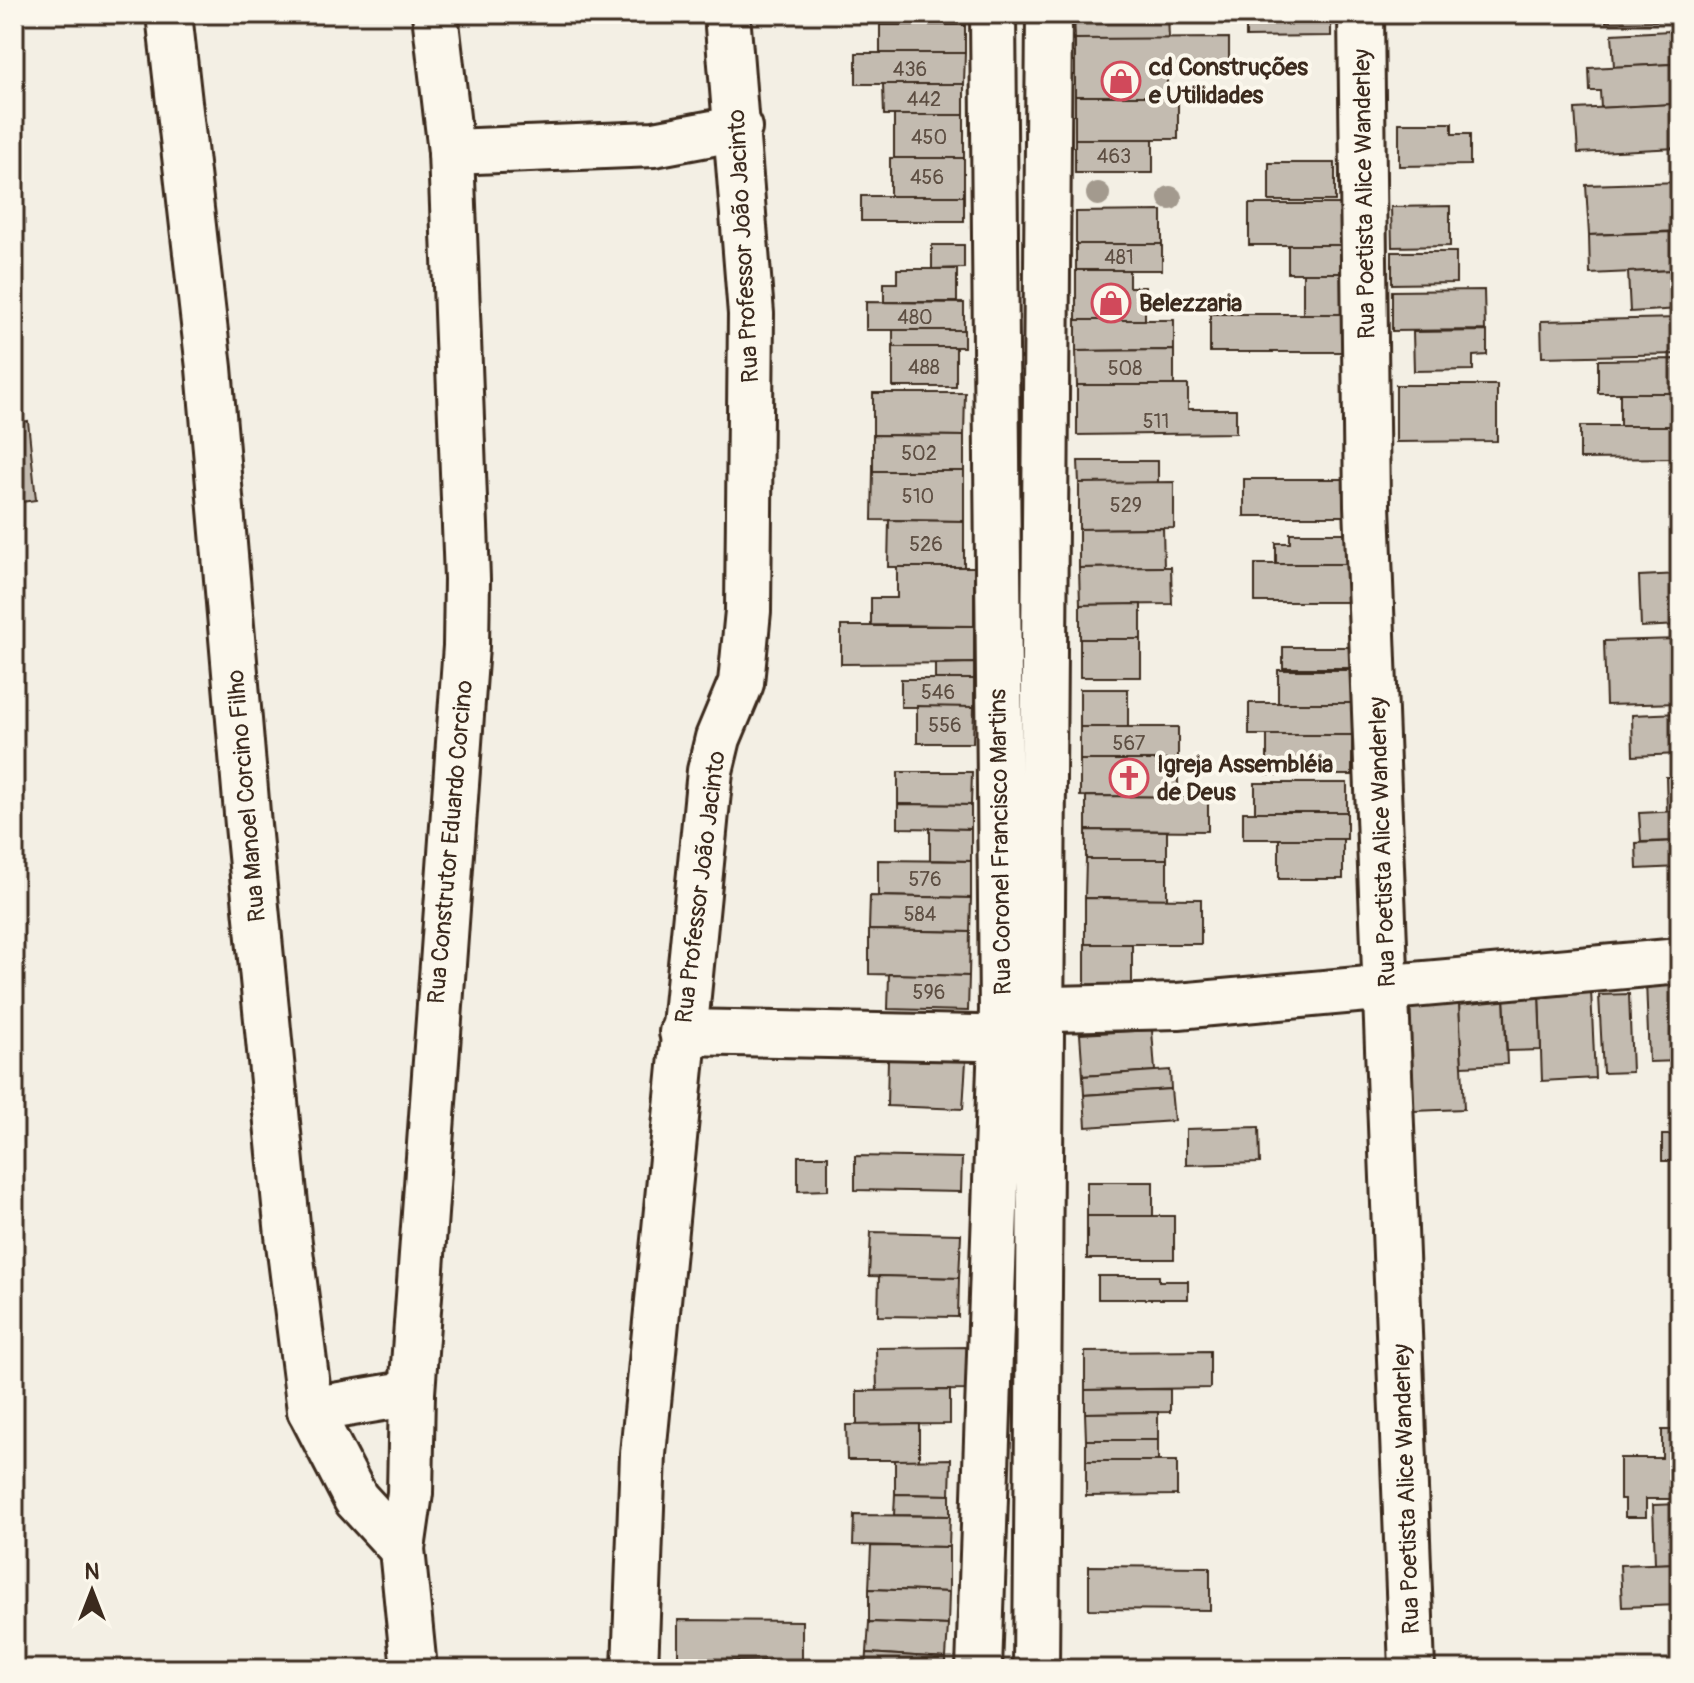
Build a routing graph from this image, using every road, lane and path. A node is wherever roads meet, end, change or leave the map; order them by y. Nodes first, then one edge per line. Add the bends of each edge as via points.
1 (169, 14) edge
2 (435, 14) edge
3 (727, 14) edge
4 (993, 14) edge
5 (1049, 14) edge
6 (1361, 14) edge
7 (994, 77) junction
8 (1051, 77) junction
9 (739, 128) junction
10 (451, 152) junction
11 (1680, 961) edge
12 (1388, 987) junction
13 (1021, 1024) junction
14 (682, 1032) junction
15 (412, 1393) junction
16 (310, 1410) junction
17 (402, 1549) junction
18 (414, 1669) edge
19 (635, 1669) edge
20 (979, 1669) edge
21 (1036, 1669) edge
22 (1412, 1669) edge

1 - 16 street, Rua Manoel Corcino Filho via 209,368 288,1235
2 - 10 street, Rua Construtor Eduardo Corcino
3 - 9 street, Rua Professor João Jacinto
4 - 7 street, Rua Coronel Francisco Martins
5 - 8 street, Rua Coronel Francisco Martins
6 - 12 street, Rua Poetista Alice Wanderley via 1367,505
7 - 8 street
7 - 13 street, Rua Coronel Francisco Martins
8 - 13 street, Rua Coronel Francisco Martins
9 - 10 street via 654,144
9 - 14 street, Rua Professor João Jacinto via 751,314 748,611 741,683 710,771
10 - 15 street, Rua Construtor Eduardo Corcino via 466,646
11 - 12 street
12 - 13 street
12 - 22 street, Rua Poetista Alice Wanderley
13 - 14 street
13 - 20 street, Rua Coronel Francisco Martins
13 - 21 street, Rua Coronel Francisco Martins
14 - 19 street, Rua Professor João Jacinto via 643,1454
15 - 16 street
15 - 17 street, Rua Construtor Eduardo Corcino via 410,1493
16 - 17 street, Rua Manoel Corcino Filho via 356,1499
17 - 18 street, Rua Construtor Eduardo Corcino

